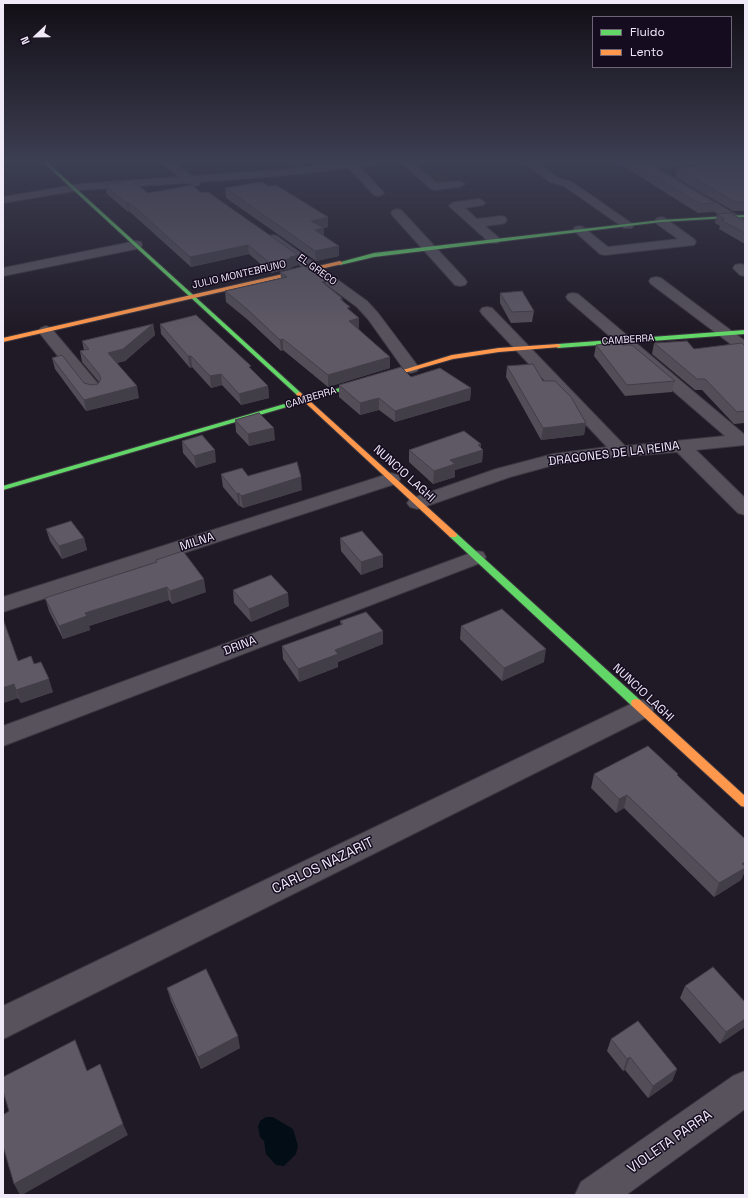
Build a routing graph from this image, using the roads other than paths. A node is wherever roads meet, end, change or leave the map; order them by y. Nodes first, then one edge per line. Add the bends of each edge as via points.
1 (108, 219) edge
2 (402, 219) edge
3 (470, 219) edge
4 (619, 219) edge
5 (698, 219) edge
6 (736, 219) edge
7 (500, 220) dead end
8 (661, 221) junction
9 (475, 223) junction
10 (745, 224) edge
11 (628, 225) junction
12 (579, 230) junction
13 (264, 233) edge
14 (494, 240) junction
15 (136, 245) junction
16 (429, 248) junction
17 (315, 269) junction
18 (3, 272) edge
19 (656, 281) dead end
20 (460, 282) dead end
21 (193, 297) junction
22 (573, 297) dead end
23 (487, 311) dead end
24 (46, 331) junction
25 (745, 332) edge
26 (726, 334) junction
27 (3, 340) edge
28 (624, 341) junction
29 (522, 348) junction
30 (745, 348) edge
31 (411, 368) junction
32 (94, 390) edge
33 (305, 400) junction
34 (743, 441) edge
35 (682, 446) junction
36 (620, 452) junction
37 (391, 478) junction
38 (3, 488) edge
39 (417, 503) junction
40 (745, 509) edge
41 (476, 557) junction
42 (3, 605) edge
43 (642, 709) junction
44 (3, 736) edge
45 (745, 803) edge
46 (3, 1023) edge
47 (745, 1088) edge
48 (594, 1195) edge

1 - 15 street, NUNCIO LAGHI
2 - 16 street
3 - 9 street
4 - 11 street
5 - 8 street, JULIO MONTEBRUNO
6 - 10 street
7 - 9 street
8 - 11 street, JULIO MONTEBRUNO
8 - 12 street via 690,242 605,251
9 - 14 street
11 - 12 street, JULIO MONTEBRUNO
12 - 14 street, JULIO MONTEBRUNO
13 - 17 street, EL GRECO
14 - 16 street, JULIO MONTEBRUNO
15 - 18 street
15 - 21 street, NUNCIO LAGHI
16 - 17 street, JULIO MONTEBRUNO via 374,255
16 - 20 street
17 - 21 street, JULIO MONTEBRUNO
17 - 31 street, EL GRECO via 365,307
19 - 26 street
21 - 24 street, JULIO MONTEBRUNO
21 - 33 street, NUNCIO LAGHI
22 - 28 street
23 - 29 street
24 - 27 street, JULIO MONTEBRUNO
24 - 32 street
25 - 26 street, CAMBERRA
26 - 28 street, CAMBERRA
26 - 30 street
28 - 29 street, CAMBERRA
28 - 34 street
29 - 31 street, CAMBERRA via 466,354
29 - 36 street
31 - 33 street, CAMBERRA
33 - 37 street, NUNCIO LAGHI
33 - 38 street, CAMBERRA
34 - 35 street, DRAGONES DE LA REINA
35 - 36 street, DRAGONES DE LA REINA
35 - 40 street
36 - 39 street, DRAGONES DE LA REINA via 572,456 527,466
37 - 39 street, NUNCIO LAGHI
37 - 42 street, MILNA
39 - 41 street, NUNCIO LAGHI
41 - 43 street, NUNCIO LAGHI
41 - 44 street, DRINA
43 - 45 street, NUNCIO LAGHI
43 - 46 street, CARLOS NAZARIT
47 - 48 street, VIOLETA PARRA

